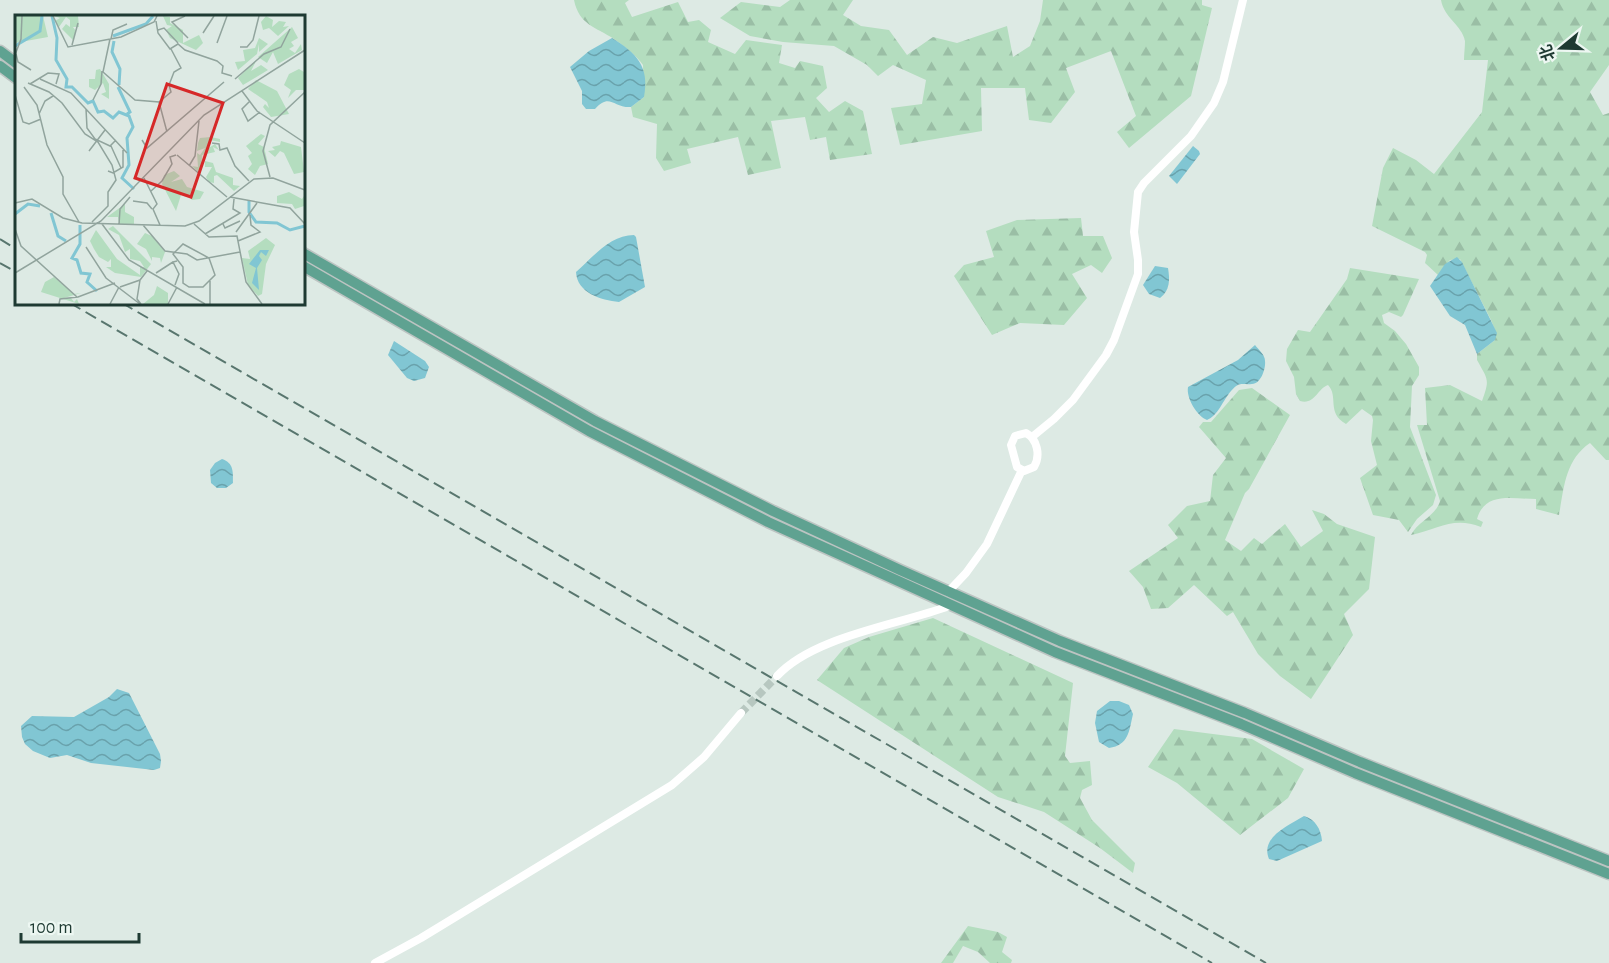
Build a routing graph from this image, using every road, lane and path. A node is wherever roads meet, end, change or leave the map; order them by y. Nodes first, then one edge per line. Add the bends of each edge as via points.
1 (1243, 0) edge
2 (0, 51) edge
3 (15, 62) edge
4 (0, 66) edge
5 (15, 77) edge
6 (304, 254) edge
7 (304, 267) edge
8 (1032, 437) junction
9 (1022, 470) junction
10 (948, 592) junction
11 (949, 606) junction
12 (777, 676) tunnel mouth
13 (741, 714) tunnel mouth
14 (1609, 861) edge
15 (1609, 874) edge
16 (375, 963) edge

1 - 8 street via 1214,103 1191,136 1138,192 1134,232 1138,274 1114,340 1073,400
2 - 3 main road
4 - 5 main road
6 - 10 main road via 644,447
7 - 11 main road via 638,458
8 - 9 street via 1037,461 1032,468
8 - 9 street via 1026,433 1012,442 1017,467
9 - 10 street via 987,544
10 - 14 main road via 1060,641
11 - 12 street via 832,643 794,662
11 - 15 main road
13 - 16 street via 704,757 672,785

